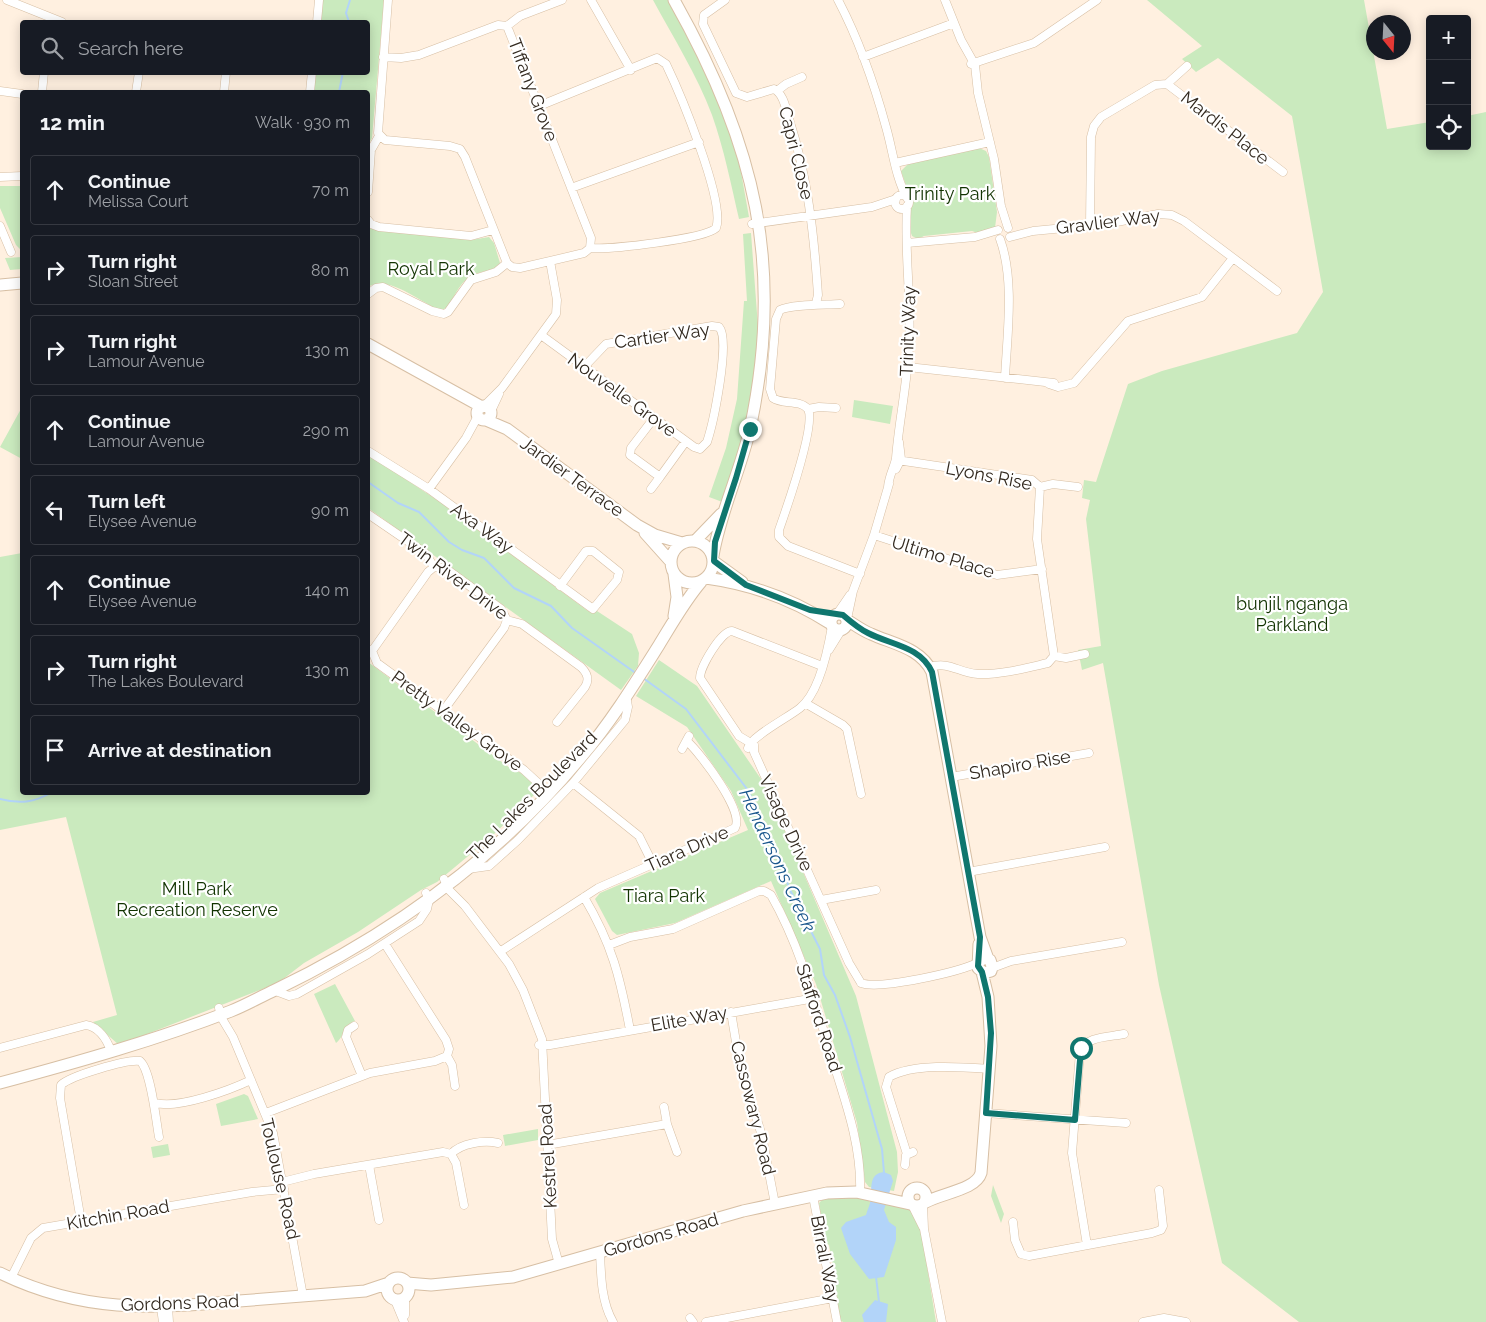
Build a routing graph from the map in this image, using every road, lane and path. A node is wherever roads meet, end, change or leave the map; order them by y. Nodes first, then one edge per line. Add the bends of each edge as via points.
1 (8, 0) edge
2 (388, 0) edge
3 (537, 0) edge
4 (562, 0) edge
5 (592, 0) edge
6 (674, 0) edge
7 (725, 0) edge
8 (838, 0) edge
9 (945, 0) edge
10 (1097, 0) edge
11 (318, 2) edge
12 (540, 8) junction
13 (50, 20) edge
14 (317, 20) edge
15 (954, 22) junction
16 (507, 26) junction
17 (383, 57) junction
18 (863, 57) junction
19 (973, 63) junction
20 (1186, 66) dead end
21 (631, 70) junction
22 (44, 75) edge
23 (139, 75) edge
24 (226, 75) edge
25 (312, 75) edge
26 (802, 77) dead end
27 (1167, 84) junction
28 (42, 90) edge
29 (136, 90) edge
30 (224, 90) edge
31 (310, 90) edge
32 (0, 91) edge
33 (777, 91) junction
34 (20, 94) edge
35 (539, 106) junction
36 (379, 136) junction
37 (699, 142) junction
38 (990, 142) junction
39 (895, 163) junction
40 (370, 164) edge
41 (1283, 172) dead end
42 (20, 176) edge
43 (898, 176) junction
44 (0, 177) edge
45 (571, 188) junction
46 (907, 202) junction
47 (897, 203) junction
48 (1001, 206) junction
49 (812, 217) junction
50 (370, 223) edge
51 (0, 226) edge
52 (756, 226) junction
53 (1090, 226) junction
54 (906, 229) junction
55 (493, 230) junction
56 (1009, 233) junction
57 (999, 234) junction
58 (907, 243) junction
59 (590, 248) junction
60 (11, 252) dead end
61 (1234, 258) junction
62 (550, 261) junction
63 (507, 263) junction
64 (1006, 264) junction
65 (20, 283) edge
66 (0, 285) edge
67 (1278, 291) dead end
68 (370, 292) edge
69 (816, 303) junction
70 (840, 304) dead end
71 (541, 336) junction
72 (370, 345) edge
73 (584, 367) junction
74 (908, 367) junction
75 (1005, 378) junction
76 (836, 408) dead end
77 (808, 409) junction
78 (484, 413) junction
79 (654, 418) junction
80 (686, 441) junction
81 (705, 446) joint
82 (370, 452) edge
83 (899, 460) junction
84 (660, 477) junction
85 (1040, 487) junction
86 (1078, 487) dead end
87 (651, 489) dead end
88 (429, 490) junction
89 (727, 506) junction
90 (370, 515) edge
91 (637, 525) junction
92 (874, 535) junction
93 (695, 541) junction
94 (682, 544) junction
95 (713, 559) junction
96 (671, 562) junction
97 (434, 567) junction
98 (1042, 568) junction
99 (674, 574) junction
100 (860, 574) junction
101 (703, 580) junction
102 (746, 585) junction
103 (560, 586) junction
104 (507, 620) junction
105 (673, 620) junction
106 (839, 622) junction
107 (370, 651) edge
108 (1085, 654) dead end
109 (1054, 656) junction
110 (822, 666) junction
111 (930, 670) junction
112 (626, 695) junction
113 (805, 703) junction
114 (442, 711) junction
115 (557, 722) dead end
116 (751, 745) junction
117 (682, 749) dead end
118 (1089, 753) dead end
119 (951, 777) junction
120 (573, 783) junction
121 (546, 791) junction
122 (861, 794) dead end
123 (1105, 847) dead end
124 (654, 864) junction
125 (468, 869) junction
126 (968, 872) junction
127 (447, 883) junction
128 (876, 890) dead end
129 (428, 896) junction
130 (584, 897) junction
131 (821, 900) junction
132 (1122, 942) dead end
133 (384, 944) junction
134 (610, 945) junction
135 (500, 951) junction
136 (985, 966) junction
137 (273, 990) junction
138 (815, 998) junction
139 (222, 1012) junction
140 (731, 1012) junction
141 (354, 1026) dead end
142 (630, 1030) junction
143 (1124, 1034) dead end
144 (541, 1044) junction
145 (0, 1048) edge
146 (111, 1051) junction
147 (447, 1056) junction
148 (990, 1069) junction
149 (362, 1076) junction
150 (252, 1080) junction
151 (0, 1082) edge
152 (455, 1086) dead end
153 (156, 1103) junction
154 (664, 1107) dead end
155 (266, 1113) junction
156 (986, 1113) junction
157 (1075, 1120) junction
158 (1126, 1123) dead end
159 (667, 1124) junction
160 (159, 1137) dead end
161 (498, 1143) dead end
162 (547, 1145) junction
163 (677, 1152) dead end
164 (451, 1154) junction
165 (369, 1165) junction
166 (905, 1165) dead end
167 (283, 1183) junction
168 (1159, 1190) dead end
169 (952, 1191) junction
170 (861, 1193) junction
171 (813, 1196) junction
172 (916, 1202) junction
173 (775, 1204) junction
174 (464, 1205) dead end
175 (380, 1220) dead end
176 (81, 1221) junction
177 (1014, 1222) dead end
178 (1087, 1245) junction
179 (596, 1253) junction
180 (556, 1265) junction
181 (5, 1275) edge
182 (389, 1283) junction
183 (365, 1291) junction
184 (401, 1293) junction
185 (304, 1296) junction
186 (832, 1298) junction
187 (165, 1307) junction
188 (163, 1322) edge
189 (169, 1322) edge
190 (405, 1322) edge
191 (613, 1322) edge
192 (706, 1322) edge
193 (837, 1322) edge
194 (942, 1322) edge
195 (1143, 1322) edge
196 (1186, 1322) edge

1 - 13 street
2 - 17 street
3 - 12 street
4 - 12 street
5 - 21 street
6 - 52 street via 711,69 734,128
7 - 33 street, Capri Close via 704,15 702,21 734,90 739,96 747,97 766,90
8 - 18 street, Trinity Way
9 - 15 street
10 - 19 street via 1038,40
11 - 14 street
12 - 16 street via 515,18
15 - 18 street
15 - 19 street
16 - 17 street, Tiffany Grove via 498,25 413,57
16 - 35 street, Tiffany Grove
17 - 36 street via 376,126
18 - 39 street, Trinity Way via 882,111
19 - 38 street
20 - 27 street
21 - 35 street
21 - 37 street via 653,59 664,62
22 - 28 street
23 - 29 street
24 - 30 street
25 - 31 street
26 - 33 street, Capri Close
27 - 41 street, Mardis Place
27 - 53 street via 1155,85 1101,117 1094,126 1091,137
32 - 34 street
33 - 49 street, Capri Close via 794,135
35 - 45 street, Tiffany Grove
36 - 40 street via 371,150
36 - 55 street via 385,140 460,149
37 - 45 street
37 - 59 street via 717,216 718,224 714,230 701,235 616,248
38 - 39 street
38 - 48 street
39 - 43 street, Trinity Way
42 - 44 street
43 - 46 street, Trinity Way
43 - 47 street, Trinity Way
45 - 59 street, Tiffany Grove via 591,238
46 - 47 street
46 - 47 street via 901,196
46 - 54 street, Trinity Way
47 - 49 street
47 - 54 street, Trinity Way
48 - 56 street
48 - 57 street
49 - 52 street
49 - 69 street, Capri Close
50 - 55 street via 379,227 466,236
51 - 60 street
52 - 89 street via 760,367 750,429
53 - 56 street, Gravlier Way
53 - 61 street, Gravlier Way via 1158,214 1172,215
54 - 58 street, Trinity Way
55 - 63 street
56 - 57 street
56 - 57 street via 1004,241
56 - 64 street
57 - 58 street
57 - 64 street
58 - 74 street, Trinity Way via 910,291
59 - 62 street via 584,253
61 - 67 street, Gravlier Way
61 - 75 street via 1198,299 1128,321 1083,372 1069,381 1049,384
62 - 63 street via 520,268
62 - 71 street via 558,310
63 - 68 street via 496,272 471,280 444,314 432,312 384,286
64 - 75 street
65 - 66 street
69 - 70 street
69 - 77 street via 807,307 782,308 778,313 770,389 776,400 802,404
71 - 73 street, Nouvelle Grove
71 - 78 street
72 - 78 street, Jardier Terrace
73 - 79 street, Nouvelle Grove
73 - 81 street, Cartier Way via 606,344 719,327 724,339 720,380
74 - 75 street
74 - 83 street, Trinity Way via 896,443
76 - 77 street
77 - 100 street via 810,419 806,437 779,537 788,546
78 - 88 street
78 - 91 street, Jardier Terrace
79 - 80 street, Nouvelle Grove
79 - 84 street via 630,453
80 - 81 street, Nouvelle Grove via 696,448
80 - 84 street
82 - 88 street, Axa Way
83 - 85 street, Lyons Rise via 1032,480
83 - 92 street, Trinity Way via 890,474
84 - 87 street
85 - 86 street, Lyons Rise via 1053,484
85 - 98 street via 1037,532
88 - 103 street, Axa Way
89 - 93 street via 716,522
89 - 95 street
90 - 97 street, Twin River Drive via 425,553
91 - 94 street, Jardier Terrace via 655,536
91 - 96 street, Jardier Terrace
92 - 98 street, Ultimo Place via 997,575
92 - 100 street, Trinity Way
93 - 94 street
93 - 95 street via 706,546
94 - 96 street via 674,551
95 - 101 street via 710,573
95 - 102 street
96 - 99 street
97 - 104 street, Twin River Drive via 446,568 502,609
97 - 107 street
98 - 109 street
99 - 101 street via 689,584
99 - 105 street, The Lakes Boulevard via 677,597
100 - 106 street, Trinity Way
101 - 102 street
101 - 105 street, The Lakes Boulevard
102 - 106 street
103 - 103 street, Axa Way via 593,609 619,574 593,551 584,553
104 - 114 street
104 - 115 street, Twin River Drive via 522,624 586,673 588,681 585,687
105 - 112 street, The Lakes Boulevard
106 - 110 street
106 - 111 street via 915,652
107 - 114 street, Pretty Valley Grove via 377,663
108 - 109 street via 1066,658
109 - 111 street via 1043,664 986,674 972,674 947,665
110 - 113 street
110 - 116 street, Visage Drive via 735,632 727,631 720,638 701,670 700,678 739,736
111 - 119 street
112 - 120 street, The Lakes Boulevard via 625,720
112 - 121 street, The Lakes Boulevard
113 - 116 street
113 - 122 street via 847,729
114 - 121 street, Pretty Valley Grove via 524,770
116 - 131 street, Visage Drive
117 - 124 street, Tiara Drive via 688,739 724,790 737,817 737,825 726,833
118 - 119 street, Shapiro Rise
119 - 126 street
120 - 124 street via 639,836
120 - 125 street, The Lakes Boulevard via 494,862 485,868
121 - 125 street, The Lakes Boulevard
121 - 127 street, The Lakes Boulevard
123 - 126 street
124 - 130 street, Tiara Drive
125 - 127 street, The Lakes Boulevard
126 - 136 street
127 - 129 street, The Lakes Boulevard
127 - 135 street, Kestrel Road
128 - 131 street
129 - 133 street, The Lakes Boulevard via 423,918
129 - 137 street, The Lakes Boulevard via 353,948
130 - 134 street
130 - 135 street, Tiara Drive
131 - 136 street, Visage Drive via 860,985
132 - 136 street
133 - 137 street, The Lakes Boulevard via 296,994 285,995
133 - 147 street via 446,1040 450,1050
134 - 138 street, Stafford Road via 630,937 673,929 764,891 774,899
134 - 142 street
135 - 144 street, Kestrel Road via 520,983
136 - 148 street via 991,1033
137 - 139 street, The Lakes Boulevard
138 - 140 street, Elite Way
138 - 170 street, Stafford Road via 852,1124
139 - 146 street, The Lakes Boulevard
139 - 150 street, Toulouse Road
140 - 142 street, Elite Way
140 - 173 street, Cassowary Road via 738,1053 762,1136
141 - 149 street via 346,1037
142 - 144 street, Elite Way
143 - 157 street via 1088,1041 1081,1048
144 - 162 street, Kestrel Road
145 - 146 street via 86,1025 94,1027
146 - 151 street, The Lakes Boulevard
147 - 149 street
147 - 152 street via 452,1065
148 - 156 street
148 - 166 street via 942,1066 889,1077 886,1087 910,1153
149 - 155 street
150 - 153 street via 212,1096
150 - 155 street, Toulouse Road
153 - 160 street
153 - 176 street via 150,1093 146,1068 136,1060 61,1085 60,1098
154 - 159 street
155 - 167 street, Toulouse Road
156 - 157 street
156 - 169 street via 980,1177 970,1187
157 - 158 street
157 - 178 street via 1073,1165
159 - 162 street
159 - 163 street
161 - 164 street via 462,1146
162 - 180 street, Kestrel Road
164 - 165 street, Kitchin Road via 443,1152
164 - 174 street via 456,1163
165 - 167 street, Kitchin Road
165 - 175 street
167 - 176 street, Kitchin Road via 252,1192
167 - 185 street, Toulouse Road
168 - 178 street via 1161,1230
169 - 172 street
169 - 172 street via 914,1189
170 - 171 street, Gordons Road via 836,1192
170 - 172 street, Gordons Road
171 - 173 street, Gordons Road
171 - 186 street, Birrali Way
172 - 194 street
173 - 179 street, Gordons Road
176 - 181 street, Kitchin Road via 48,1227 35,1234
177 - 178 street via 1017,1248 1024,1256
179 - 180 street, Gordons Road
179 - 191 street via 607,1310
180 - 184 street, Gordons Road via 504,1279 431,1285
181 - 187 street, Gordons Road via 51,1293 88,1302 135,1308
182 - 183 street, Gordons Road
182 - 184 street via 388,1290
182 - 184 street, Gordons Road via 397,1278 403,1279
183 - 184 street, Gordons Road
183 - 185 street, Gordons Road
184 - 190 street
185 - 187 street, Gordons Road
186 - 192 street
186 - 193 street, Birrali Way
187 - 188 street
187 - 189 street
195 - 196 street via 1164,1318

